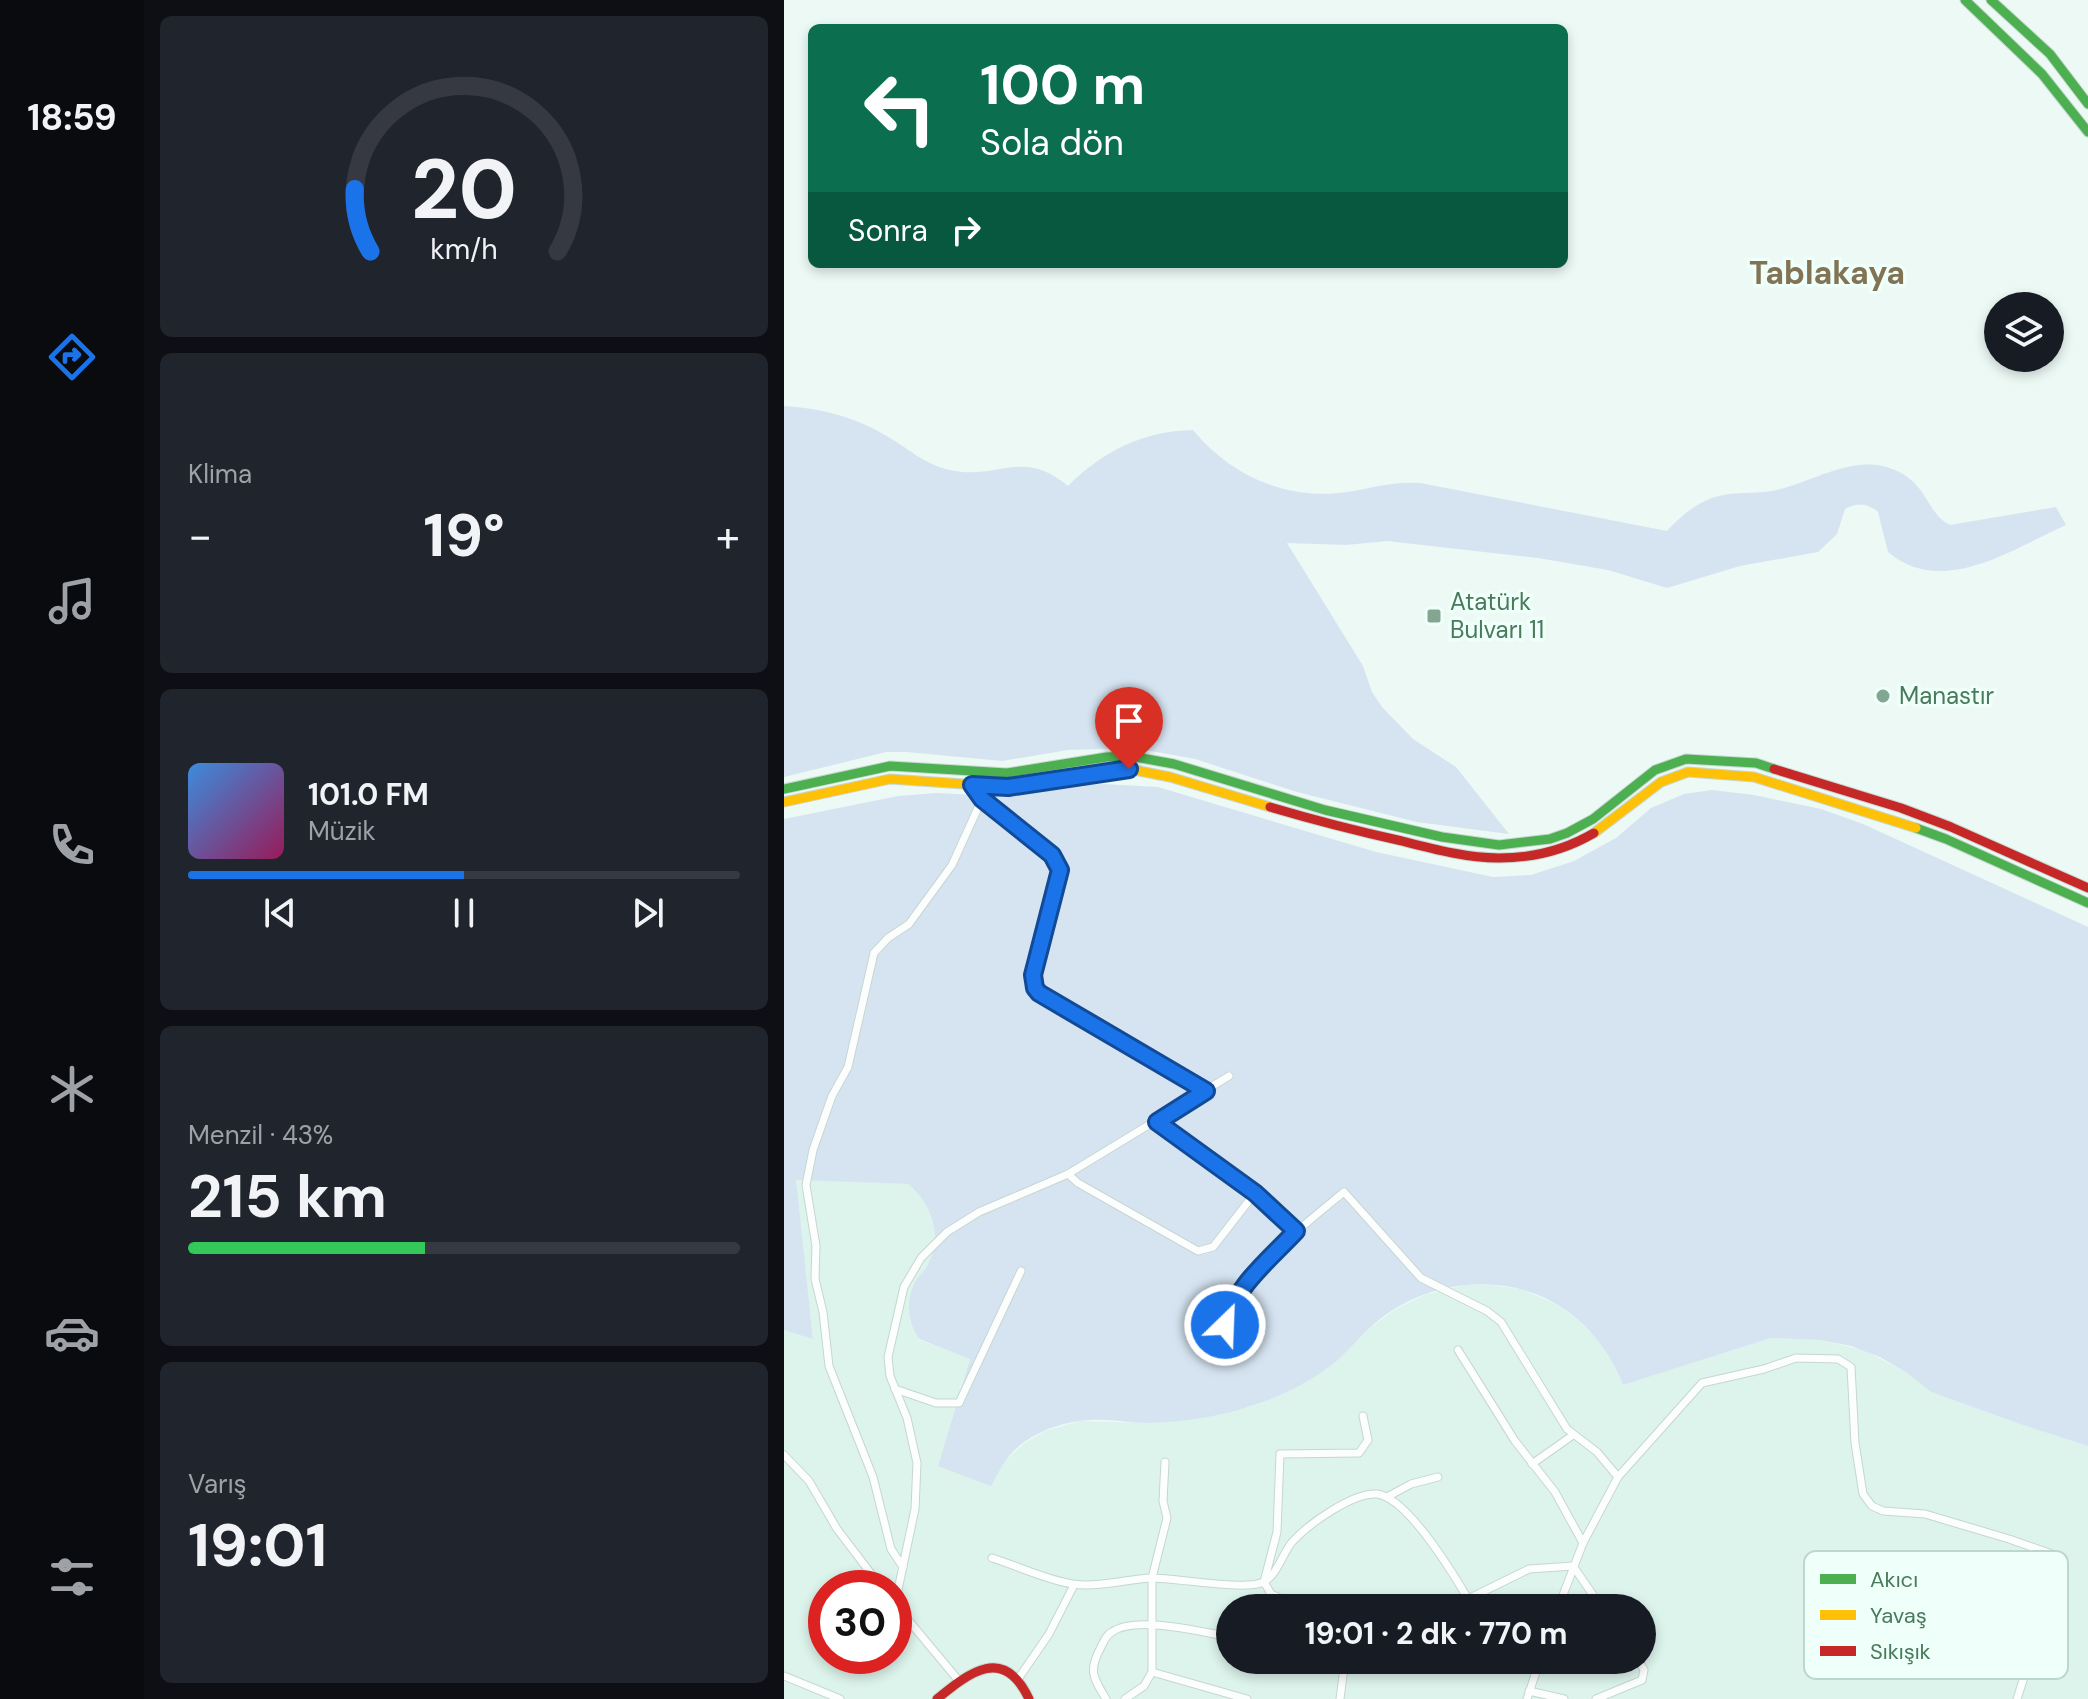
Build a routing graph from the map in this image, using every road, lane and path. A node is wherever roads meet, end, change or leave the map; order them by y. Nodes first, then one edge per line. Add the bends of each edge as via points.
1 (1965, 0) edge
2 (1991, 0) edge
3 (2088, 104) edge
4 (2088, 132) edge
5 (972, 785) junction
6 (784, 789) edge
7 (982, 799) junction
8 (784, 802) edge
9 (2088, 888) edge
10 (2088, 903) edge
11 (1229, 1076) dead end
12 (1206, 1091) junction
13 (1157, 1122) junction
14 (1068, 1174) junction
15 (1255, 1193) junction
16 (1296, 1231) junction
17 (1021, 1271) dead end
18 (1225, 1325) dead end
19 (1458, 1350) dead end
20 (895, 1389) junction
21 (1363, 1416) dead end
22 (1573, 1435) junction
23 (784, 1455) edge
24 (1165, 1462) dead end
25 (1532, 1464) junction
26 (1438, 1477) dead end
27 (1618, 1477) junction
28 (1387, 1497) junction
29 (1583, 1543) junction
30 (2043, 1551) edge
31 (992, 1558) dead end
32 (1573, 1566) junction
33 (903, 1567) junction
34 (868, 1570) edge
35 (902, 1570) edge
36 (1152, 1578) junction
37 (1264, 1582) junction
38 (1074, 1585) junction
39 (1271, 1594) edge
40 (1465, 1594) edge
41 (1478, 1594) edge
42 (1563, 1594) edge
43 (1592, 1594) edge
44 (1152, 1623) junction
45 (912, 1624) edge
46 (1216, 1634) edge
47 (1152, 1672) junction
48 (1343, 1674) edge
49 (1535, 1674) edge
50 (1643, 1674) edge
51 (784, 1676) edge
52 (1018, 1679) junction
53 (2023, 1679) edge
54 (959, 1681) junction
55 (1528, 1695) edge
56 (840, 1699) edge
57 (937, 1699) edge
58 (1029, 1699) edge
59 (1106, 1699) edge
60 (1125, 1699) edge
61 (1247, 1699) edge
62 (1340, 1699) edge
63 (1564, 1699) edge
64 (1596, 1699) edge
65 (2017, 1699) edge

1 - 4 main road via 2042,74
2 - 3 main road via 2050,54
5 - 7 street
5 - 8 main road via 890,779
5 - 10 main road via 1008,787 1129,769 1322,823 1499,858 1572,846 1661,782 1688,772 1754,777 1946,839
6 - 9 main road via 890,766 1007,773 1130,756 1174,764 1325,810 1499,845 1567,833 1655,770 1686,759 1756,763 1901,808
7 - 12 street via 1059,864 1033,975 1035,988
7 - 33 street via 952,865 909,924 874,953 848,1067 832,1096 806,1185 829,1366 873,1477 891,1549
11 - 12 street
12 - 13 street
13 - 14 street
13 - 15 street
14 - 15 street via 1198,1251 1213,1247
14 - 20 street via 979,1212 947,1232 921,1258 904,1287 888,1357
15 - 16 street
16 - 18 street via 1241,1290
16 - 22 street via 1344,1192 1421,1278 1501,1322
17 - 20 street via 959,1403 936,1403
19 - 25 street
20 - 33 street via 917,1463 915,1509
21 - 37 street via 1368,1440 1359,1453 1280,1454 1277,1532
22 - 25 street
22 - 27 street
23 - 34 street via 809,1481
24 - 36 street via 1167,1518
25 - 29 street via 1555,1492
26 - 28 street
27 - 29 street
27 - 30 street via 1702,1383 1796,1358 1838,1359 1851,1367 1854,1379 1855,1443 1863,1494 1872,1506 1925,1514
28 - 37 street via 1360,1496 1324,1517 1291,1543
28 - 40 street via 1425,1533
29 - 32 street
31 - 38 street
32 - 41 street via 1529,1569
32 - 42 street
32 - 43 street
33 - 35 street
36 - 37 street
36 - 38 street
36 - 44 street
37 - 39 street
38 - 52 street
44 - 46 street
44 - 47 street
44 - 59 street via 1115,1629 1106,1638 1092,1672
45 - 54 street
47 - 60 street via 1144,1686
47 - 61 street
48 - 62 street
49 - 55 street
50 - 64 street via 1642,1680
51 - 56 street
52 - 54 main road via 992,1666
52 - 58 main road
53 - 65 street
54 - 57 main road
55 - 63 street

